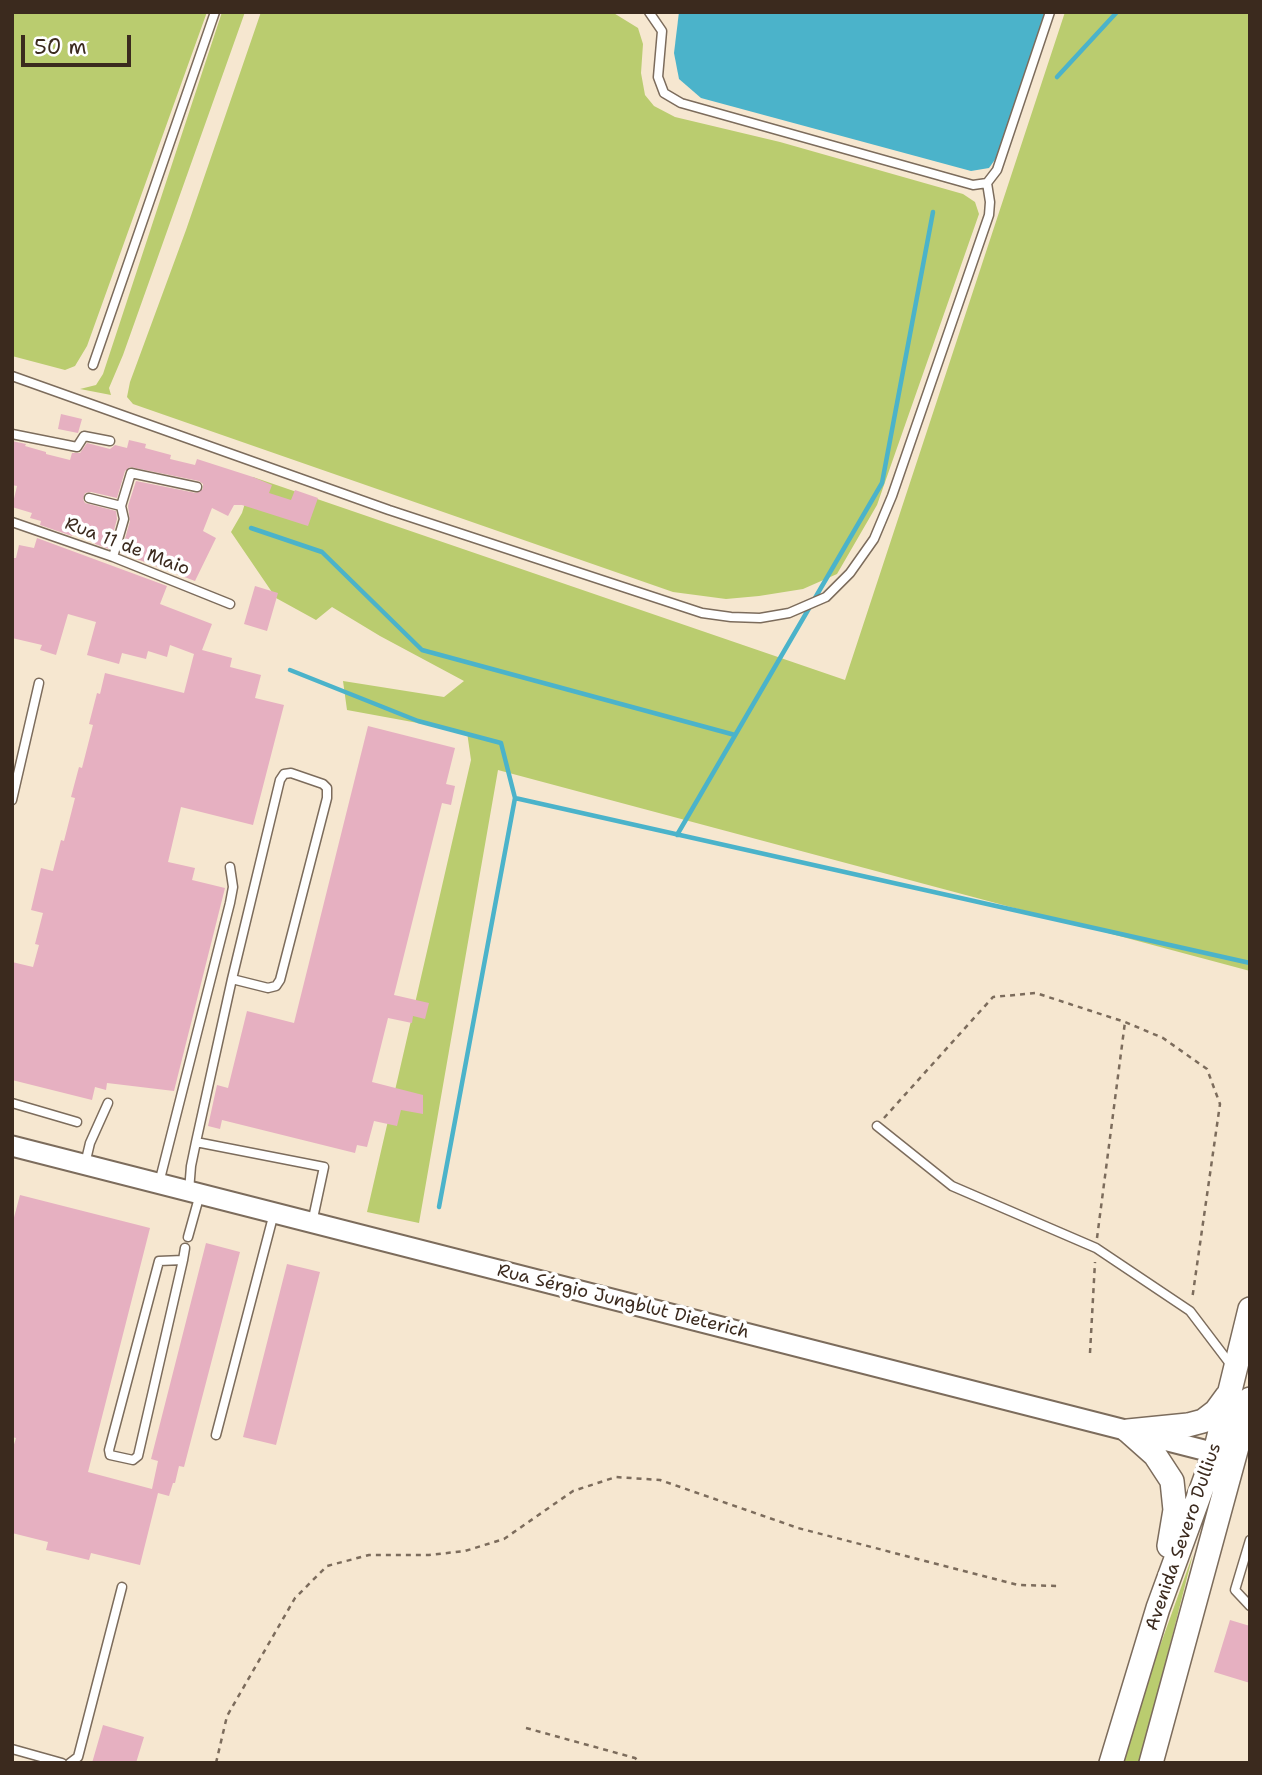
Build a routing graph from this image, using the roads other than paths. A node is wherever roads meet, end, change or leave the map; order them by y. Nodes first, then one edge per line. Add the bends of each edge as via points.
1 (215, 12) edge
2 (649, 12) edge
3 (1050, 12) edge
4 (987, 183) junction
5 (93, 365) dead end
6 (12, 376) edge
7 (12, 434) edge
8 (110, 442) dead end
9 (197, 487) dead end
10 (89, 498) dead end
11 (121, 506) junction
12 (12, 522) edge
13 (113, 557) junction
14 (230, 604) dead end
15 (39, 683) dead end
16 (12, 800) edge
17 (230, 867) dead end
18 (232, 979) junction
19 (12, 1103) edge
20 (108, 1103) dead end
21 (78, 1122) dead end
22 (877, 1126) road end
23 (196, 1142) junction
24 (12, 1146) edge
25 (85, 1164) junction
26 (159, 1183) junction
27 (195, 1193) junction
28 (274, 1213) junction
29 (312, 1223) junction
30 (188, 1237) dead end
31 (186, 1248) dead end
32 (183, 1260) junction
33 (1250, 1309) edge
34 (1235, 1370) junction
35 (1240, 1396) edge
36 (1128, 1431) junction
37 (216, 1435) dead end
38 (1225, 1455) junction
39 (1250, 1540) edge
40 (122, 1587) dead end
41 (1250, 1606) edge
42 (1158, 1608) junction
43 (12, 1749) edge
44 (62, 1763) edge
45 (70, 1763) edge
46 (1111, 1763) edge
47 (1151, 1763) edge

1 - 5 lane
2 - 4 lane via 662,31 658,77 664,93 681,103 972,185
3 - 4 lane via 997,170
4 - 6 lane via 989,215 874,539 827,597 789,613 760,618 702,613 389,510
7 - 8 lane via 78,447 84,436
9 - 11 lane via 131,473
10 - 11 lane
11 - 13 lane via 124,519
12 - 13 lane, Rua 11 de Maio
13 - 14 lane, Rua 11 de Maio
15 - 16 lane
17 - 26 lane via 230,903
18 - 18 lane via 279,780 291,773 323,784 327,798 281,980 268,988
18 - 23 lane
19 - 21 lane
20 - 25 lane
22 - 34 lane via 952,1186 1096,1248 1190,1311
23 - 27 lane via 191,1166
23 - 29 lane via 324,1167
24 - 25 street, Rua Sérgio Jungblut Dieterich
25 - 26 street, Rua Sérgio Jungblut Dieterich
26 - 27 street, Rua Sérgio Jungblut Dieterich
27 - 28 street, Rua Sérgio Jungblut Dieterich
27 - 30 lane
28 - 29 street, Rua Sérgio Jungblut Dieterich
28 - 37 lane
29 - 36 street, Rua Sérgio Jungblut Dieterich
31 - 32 lane
32 - 32 lane via 138,1456 133,1460 110,1455 159,1261
33 - 34 main road, Avenida Severo Dullius
34 - 35 main road, Avenida Severo Dullius
35 - 36 main road via 1203,1421
35 - 38 main road, Avenida Severo Dullius
36 - 38 street, Rua Sérgio Jungblut Dieterich
36 - 42 main road via 1165,1468 1175,1494
38 - 42 main road, Avenida Severo Dullius
38 - 47 main road, Avenida Severo Dullius
39 - 41 lane via 1235,1590
40 - 45 lane via 78,1757
42 - 46 main road, Avenida Severo Dullius
43 - 44 lane

